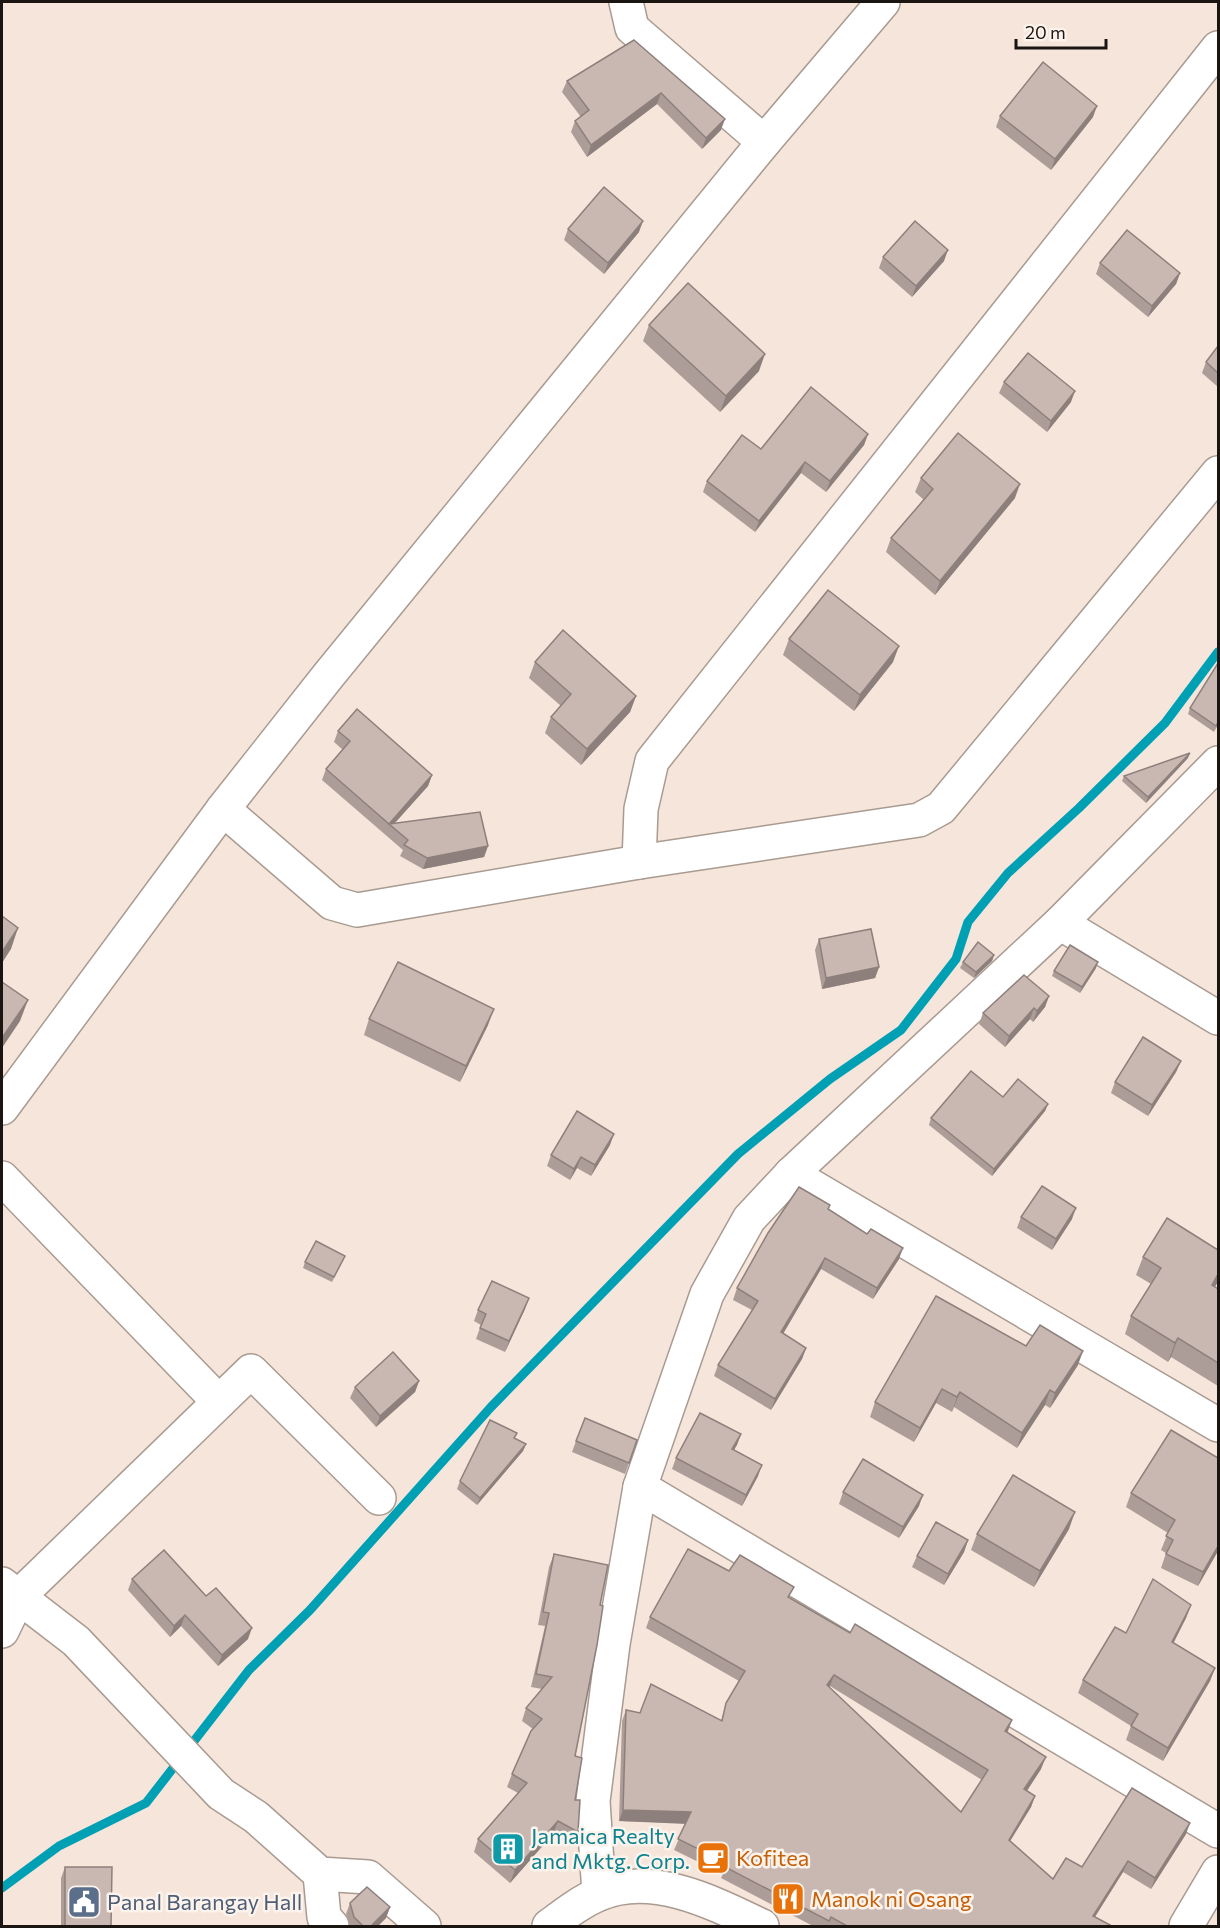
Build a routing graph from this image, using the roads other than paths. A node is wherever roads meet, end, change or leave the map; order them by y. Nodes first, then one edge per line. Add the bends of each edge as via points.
1 (626, 2) edge
2 (883, 2) edge
3 (1218, 48) edge
4 (764, 142) junction
5 (1218, 473) edge
6 (1218, 763) edge
7 (223, 808) junction
8 (639, 862) junction
9 (1060, 923) junction
10 (1218, 1018) edge
11 (2, 1108) edge
12 (791, 1174) junction
13 (2, 1178) edge
14 (219, 1402) junction
15 (1218, 1425) edge
16 (640, 1486) junction
17 (379, 1498) dead end
18 (10, 1590) edge
19 (2, 1631) edge
20 (1218, 1832) edge
21 (1218, 1872) edge
22 (320, 1874) junction
23 (599, 1894) junction
24 (332, 1926) edge
25 (424, 1926) edge
26 (549, 1926) edge
27 (762, 1926) edge
28 (1186, 1926) edge

1 - 4 street via 632,28
2 - 4 street
3 - 8 street via 652,761 642,809
4 - 7 street
5 - 8 street via 941,808 920,820
6 - 9 street
7 - 8 street via 332,903 357,910
7 - 11 street
9 - 10 street
9 - 12 street
12 - 15 street
12 - 16 street via 749,1219 707,1294
13 - 14 street
14 - 17 street via 251,1371
14 - 18 street
16 - 20 street
16 - 23 street via 613,1644 593,1800
18 - 19 street
18 - 22 street via 76,1641 221,1794 256,1816
21 - 28 street
22 - 24 street via 324,1917
22 - 25 street via 368,1877
23 - 26 street
23 - 27 street via 632,1887 684,1893

